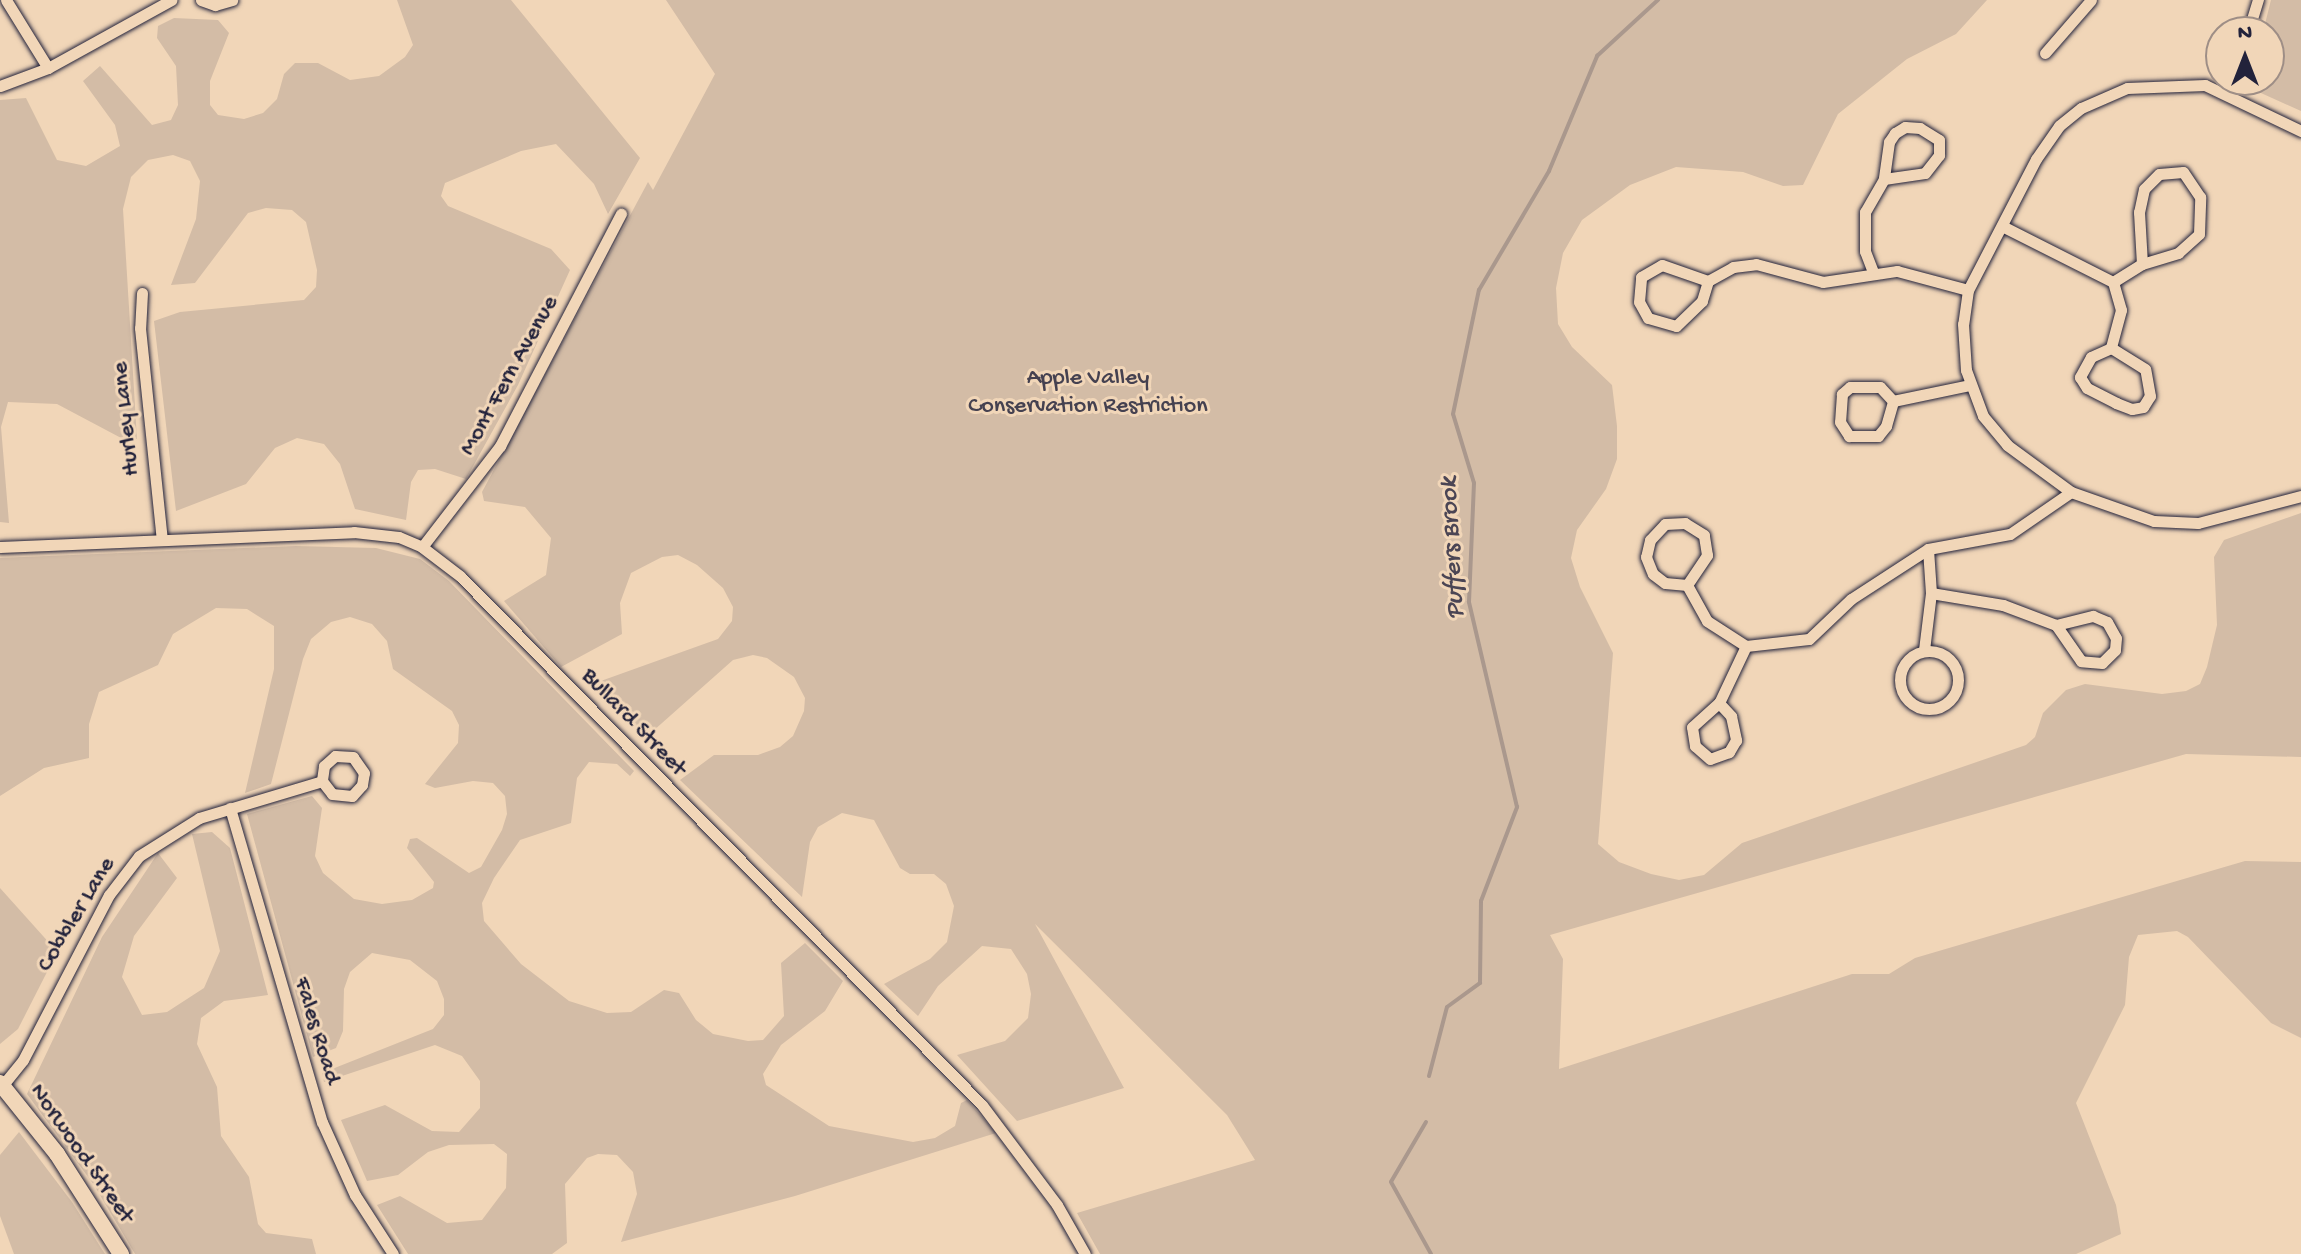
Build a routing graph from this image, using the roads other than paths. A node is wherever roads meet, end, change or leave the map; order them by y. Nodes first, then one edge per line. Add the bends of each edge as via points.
1 (6, 0) edge
2 (171, 0) edge
3 (201, 0) edge
4 (232, 0) edge
5 (2091, 0) edge
6 (2045, 53) dead end
7 (48, 68) junction
8 (2205, 84) edge
9 (0, 86) edge
10 (2240, 96) edge
11 (2301, 131) edge
12 (1884, 179) junction
13 (621, 214) dead end
14 (2002, 226) junction
15 (2142, 264) junction
16 (1873, 272) junction
17 (1708, 281) junction
18 (2113, 282) junction
19 (1968, 290) junction
20 (142, 293) dead end
21 (2111, 348) junction
22 (1970, 385) junction
23 (1893, 401) junction
24 (2071, 492) junction
25 (2301, 496) edge
26 (162, 540) junction
27 (0, 547) edge
28 (422, 547) junction
29 (1928, 549) junction
30 (1687, 585) junction
31 (1931, 593) junction
32 (2056, 625) junction
33 (1746, 646) junction
34 (1924, 650) junction
35 (1719, 703) junction
36 (322, 781) dead end
37 (230, 808) junction
38 (1, 1084) edge
39 (121, 1254) edge
40 (393, 1254) edge
41 (1085, 1254) edge

1 - 7 street
2 - 7 street
3 - 4 street via 215,5
5 - 6 street
7 - 9 street
8 - 14 street via 2150,84 2115,91 2081,108 2044,144
10 - 11 street via 2262,115
12 - 12 street via 1925,173 1939,155 1939,140 1920,128 1895,133
12 - 16 street via 1865,212 1865,251
13 - 28 street, Mont Fern Avenue via 500,446
14 - 18 street
14 - 19 street
15 - 15 street via 2184,250 2202,228 2200,197 2183,172 2159,174 2144,189 2139,212
15 - 18 street
16 - 17 street via 1823,282 1756,264 1733,267
16 - 19 street via 1908,273
17 - 17 street via 1702,301 1676,326 1648,318 1639,302 1641,277 1653,267 1684,269
18 - 21 street via 2121,310
19 - 22 street via 1963,324
20 - 26 street, Hurley Lane via 140,328
21 - 21 street via 2145,369 2150,396 2143,407 2132,409 2082,383 2085,363
22 - 23 street
22 - 24 street via 1983,416 2007,445
23 - 23 street via 1878,436 1849,436 1840,422 1838,409 1850,387 1880,387
24 - 25 street via 2154,521 2198,523
24 - 29 street via 2010,534
26 - 27 street, Bullard Street
26 - 28 street, Bullard Street via 354,532 399,537
28 - 41 street, Bullard Street via 460,576 982,1105 1057,1205
29 - 31 street
29 - 33 street via 1851,599 1809,639
30 - 30 street via 1665,583 1649,566 1650,540 1665,524 1685,523 1704,535 1707,555
30 - 33 street via 1707,621
31 - 32 street via 2003,605
31 - 34 street
32 - 32 street via 2081,661 2102,663 2115,650 2116,638 2107,622 2093,616
33 - 35 street
34 - 34 street via 1908,660 1898,677 1905,699 1920,710 1939,709 1953,699 1959,679 1952,662 1938,651
35 - 35 street via 1731,716 1736,740 1729,752 1710,759 1695,746 1691,734 1698,716
36 - 37 street, Cobbler Lane
37 - 38 street, Cobbler Lane via 175,829 122,877 88,931 20,1066
37 - 40 street, Fales Road via 319,1115 355,1195
38 - 39 main road, Norwood Street via 57,1154

